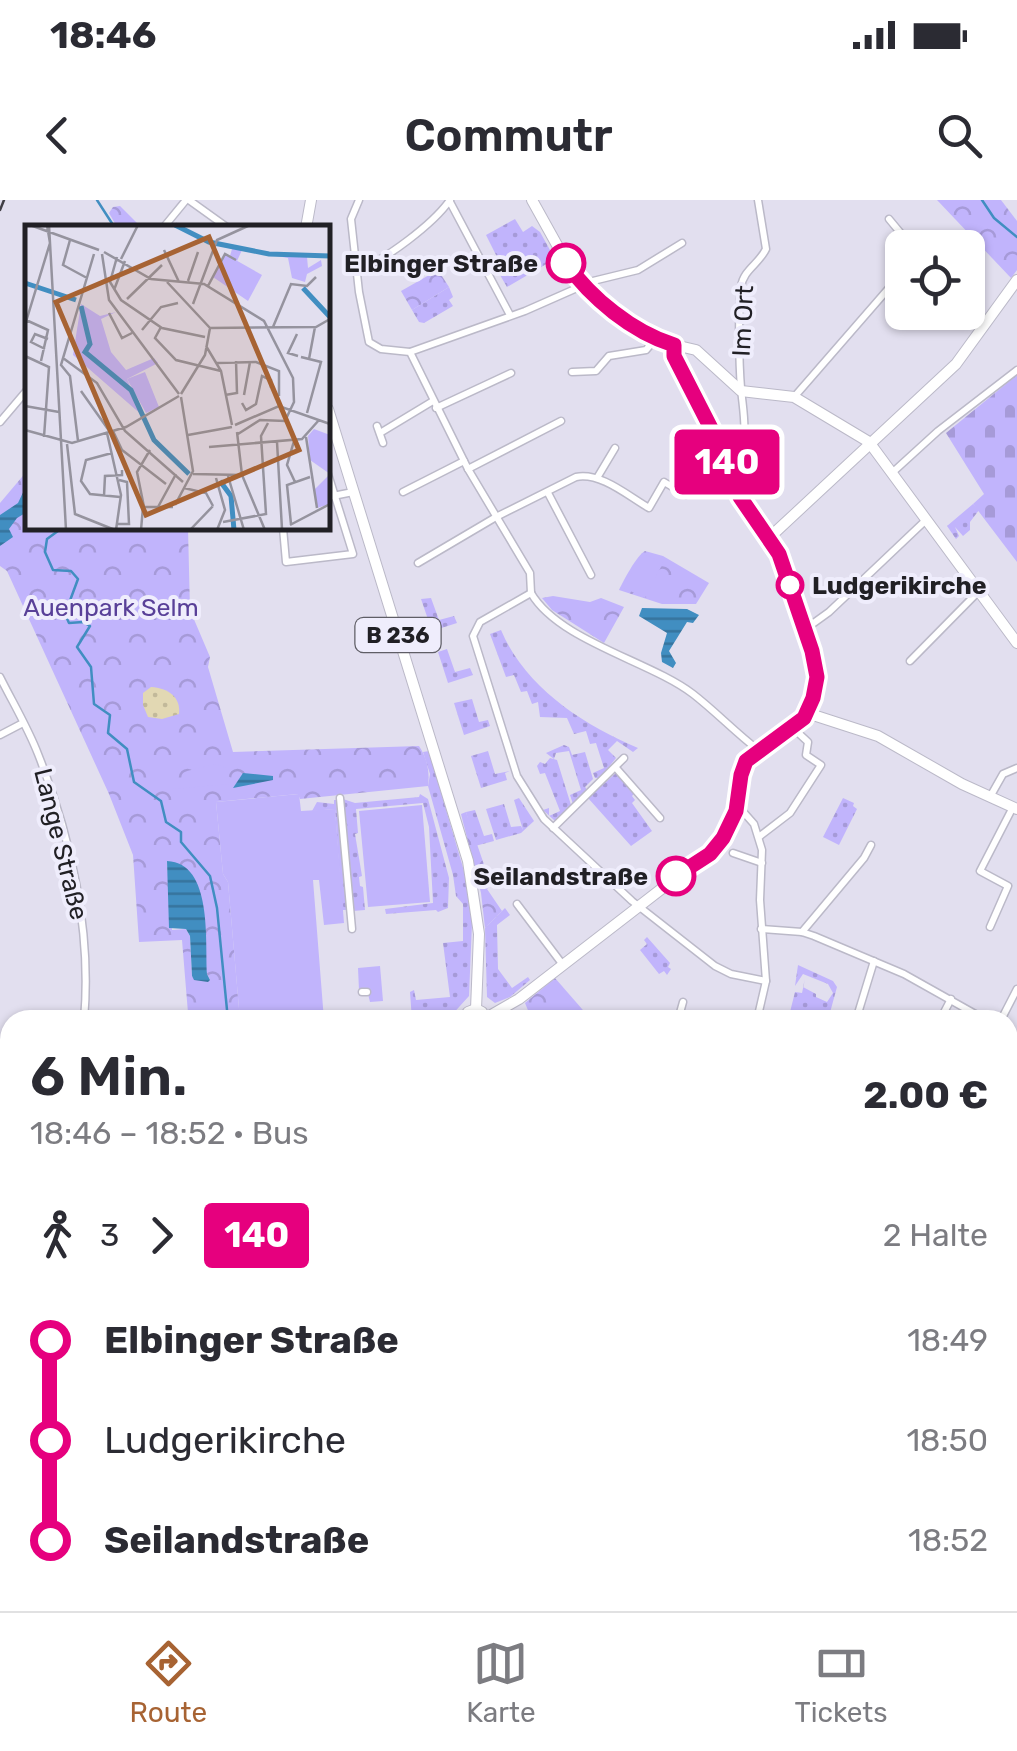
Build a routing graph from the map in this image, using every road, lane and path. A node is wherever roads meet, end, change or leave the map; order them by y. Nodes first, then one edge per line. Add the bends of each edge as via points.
1 (187, 200) edge
2 (311, 200) edge
3 (360, 200) edge
4 (532, 200) edge
5 (758, 200) edge
6 (450, 201) edge
7 (889, 219) dead end
8 (165, 225) edge
9 (224, 225) edge
10 (307, 225) edge
11 (898, 230) edge
12 (682, 243) dead end
13 (356, 270) junction
14 (1017, 280) edge
15 (583, 285) junction
16 (885, 293) edge
17 (510, 316) junction
18 (985, 325) edge
19 (981, 330) edge
20 (656, 337) junction
21 (674, 345) junction
22 (410, 352) junction
23 (1017, 370) edge
24 (572, 372) dead end
25 (511, 373) dead end
26 (741, 391) junction
27 (25, 393) edge
28 (794, 397) junction
29 (435, 405) junction
30 (330, 416) edge
31 (561, 420) dead end
32 (0, 422) edge
33 (869, 442) junction
34 (383, 443) dead end
35 (616, 448) dead end
36 (466, 465) junction
37 (730, 470) junction
38 (893, 472) junction
39 (598, 478) junction
40 (353, 492) junction
41 (403, 492) dead end
42 (548, 493) junction
43 (686, 495) dead end
44 (331, 497) edge
45 (496, 518) junction
46 (928, 519) junction
47 (283, 530) edge
48 (770, 537) junction
49 (418, 562) dead end
50 (591, 575) dead end
51 (980, 591) junction
52 (530, 593) junction
53 (804, 630) junction
54 (1017, 642) edge
55 (910, 660) dead end
56 (0, 678) edge
57 (807, 713) junction
58 (23, 723) junction
59 (794, 729) junction
60 (0, 735) edge
61 (758, 750) junction
62 (624, 758) dead end
63 (616, 768) junction
64 (1017, 768) edge
65 (340, 798) dead end
66 (989, 798) junction
67 (738, 806) junction
68 (1015, 808) edge
69 (660, 818) dead end
70 (553, 828) junction
71 (760, 836) junction
72 (871, 845) dead end
73 (733, 853) dead end
74 (762, 863) junction
75 (517, 904) dead end
76 (638, 906) junction
77 (990, 927) dead end
78 (352, 929) dead end
79 (761, 929) junction
80 (802, 932) junction
81 (874, 961) junction
82 (563, 965) junction
83 (766, 981) junction
84 (951, 999) junction
85 (683, 1002) dead end
86 (476, 1009) edge
87 (84, 1010) edge
88 (503, 1010) edge
89 (681, 1010) edge
90 (759, 1010) edge
91 (859, 1010) edge
92 (945, 1010) edge
93 (969, 1010) edge

1 - 8 street
1 - 9 street
2 - 10 street
3 - 13 street via 351,218
4 - 15 street
5 - 26 street, Im Ort via 766,249 741,286
6 - 13 street via 396,248
6 - 17 street
7 - 11 street
12 - 15 street via 650,265
13 - 22 street via 369,342
14 - 18 street
15 - 17 street
15 - 20 street
16 - 28 street
17 - 22 street
19 - 33 street via 956,364
20 - 21 street
20 - 24 street via 646,350 610,356 598,370
21 - 26 street via 696,350
21 - 37 street
22 - 29 street
23 - 38 street
25 - 29 street
26 - 28 street
26 - 37 street, Im Ort via 747,416
27 - 32 street
28 - 33 street
29 - 34 street via 378,429
29 - 36 street
30 - 40 street, B 236
31 - 36 street
33 - 38 street
33 - 48 street
35 - 39 street
36 - 41 street
36 - 45 street
37 - 48 street via 740,497
38 - 46 street
39 - 42 street via 576,477
39 - 43 street via 649,508 664,482
40 - 44 street
40 - 86 street, B 236 via 468,861 479,934
42 - 45 street
42 - 50 street
44 - 47 street via 353,554 286,562
45 - 49 street
45 - 52 street via 530,574
46 - 51 street
46 - 53 street
48 - 53 street
51 - 54 street
51 - 55 street
52 - 61 street via 579,634 692,693
52 - 70 street via 480,622 473,636 518,776
53 - 57 street via 817,677
56 - 58 street, Lange Straße
57 - 59 street
57 - 66 street via 878,736
58 - 60 street
58 - 87 street, Lange Straße via 53,800 80,904
59 - 61 street
59 - 71 street via 820,768 790,813
61 - 67 street via 743,768
62 - 63 street
63 - 69 street
63 - 70 street
64 - 66 street via 1003,774
65 - 78 street
66 - 68 street
67 - 71 street
67 - 76 street via 710,854
68 - 77 street via 980,871 1008,886
70 - 76 street
71 - 74 street
72 - 80 street
73 - 74 street
74 - 79 street
75 - 82 street
76 - 82 street
76 - 83 street via 722,970
79 - 80 street
79 - 83 street
80 - 81 street
81 - 84 street
81 - 91 street
82 - 88 street
83 - 90 street
84 - 92 street
84 - 93 street
85 - 89 street

